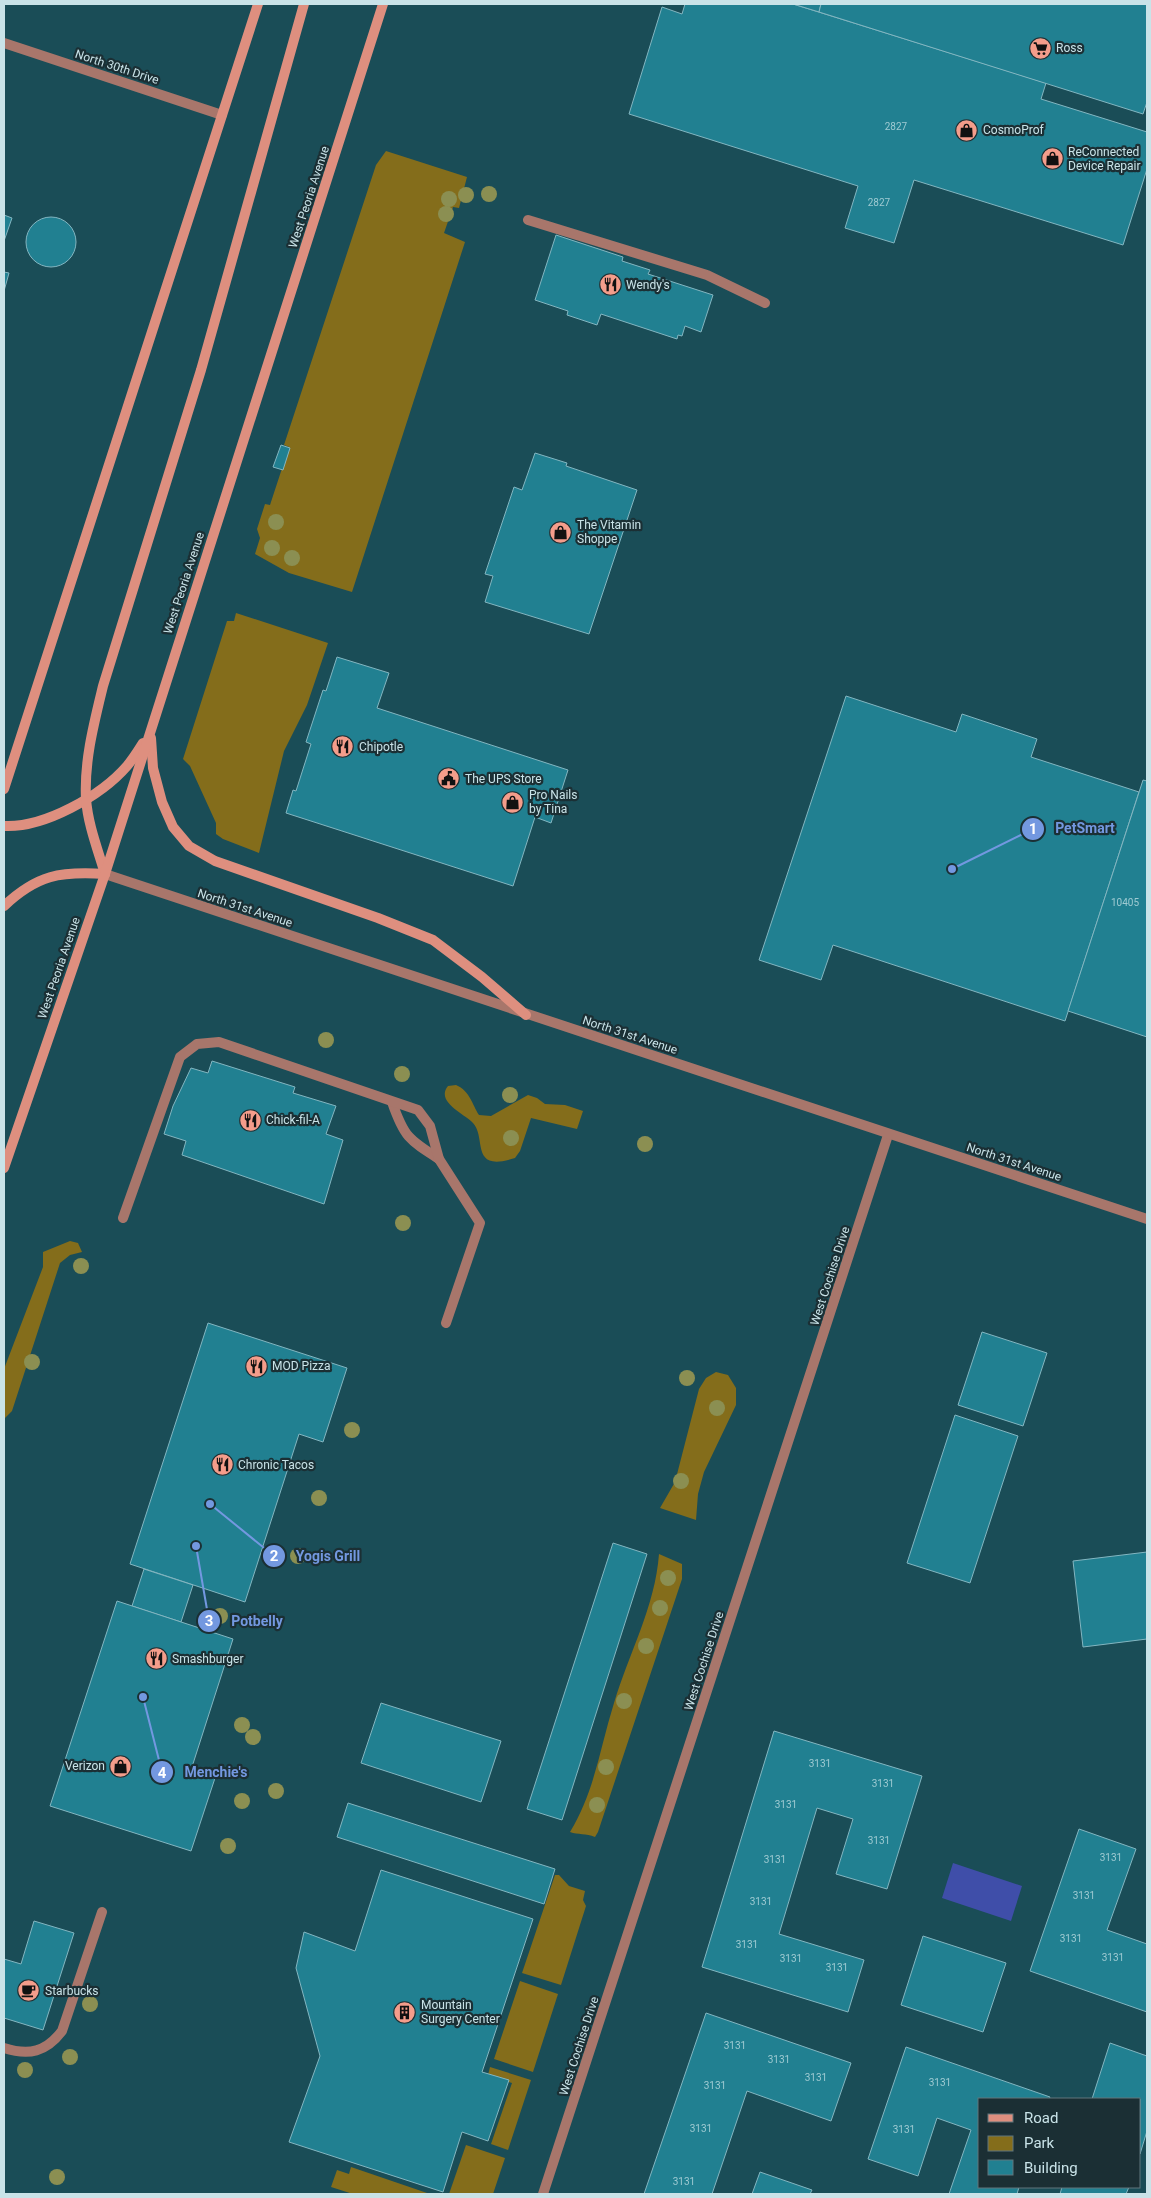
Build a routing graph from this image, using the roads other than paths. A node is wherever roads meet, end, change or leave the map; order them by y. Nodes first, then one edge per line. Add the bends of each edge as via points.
1 (258, 4) edge
2 (304, 4) edge
3 (383, 4) edge
4 (4, 43) edge
5 (222, 114) junction
6 (528, 220) dead end
7 (765, 303) dead end
8 (150, 732) junction
9 (4, 789) edge
10 (86, 800) junction
11 (4, 826) edge
12 (105, 874) junction
13 (4, 906) edge
14 (526, 1015) junction
15 (392, 1102) junction
16 (888, 1135) junction
17 (439, 1159) junction
18 (4, 1168) edge
19 (124, 1218) dead end
20 (1147, 1219) edge
21 (446, 1323) dead end
22 (102, 1912) dead end
23 (4, 2048) edge
24 (543, 2194) edge

1 - 5 main road
2 - 10 main road via 201,370 103,686 87,758
3 - 8 main road, West Peoria Avenue
4 - 5 street, North 30th Drive
5 - 9 main road
6 - 7 street via 707,275
8 - 10 main road via 128,765
8 - 12 main road, West Peoria Avenue
8 - 14 main road via 153,768 162,802 172,826 189,846 215,861 433,940
10 - 11 main road via 21,827
10 - 12 main road
12 - 13 main road via 76,872 47,878 23,888
12 - 14 street, North 31st Avenue
12 - 18 main road, West Peoria Avenue
14 - 16 street, North 31st Avenue
15 - 17 street via 401,1128 410,1140
15 - 17 street via 418,1110 430,1126
15 - 19 street via 219,1042 197,1044 180,1056
16 - 20 street, North 31st Avenue
16 - 24 street, West Cochise Drive
17 - 21 street via 480,1223
22 - 23 street via 62,2031 52,2044 31,2053

